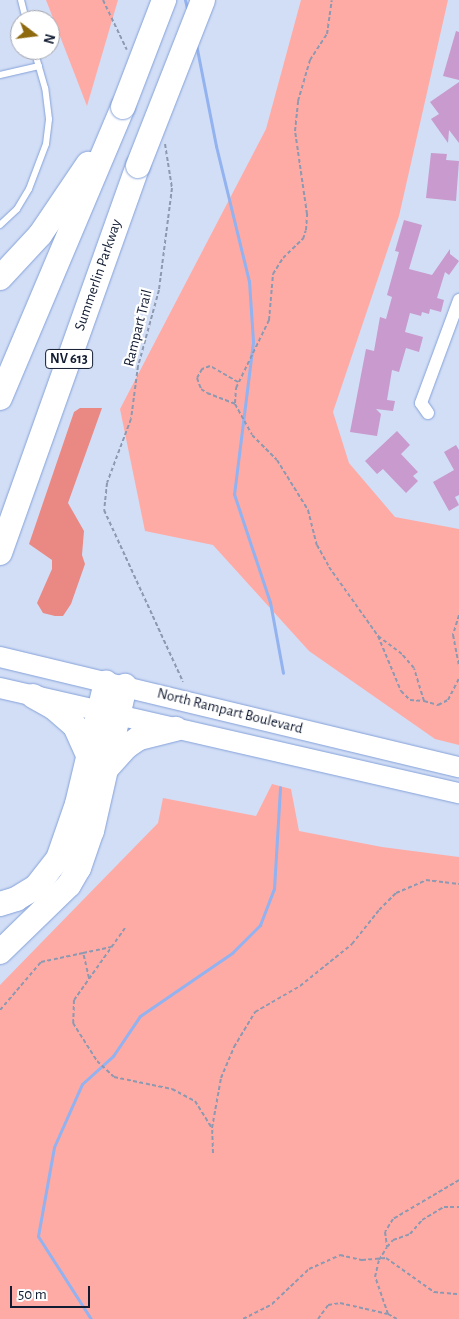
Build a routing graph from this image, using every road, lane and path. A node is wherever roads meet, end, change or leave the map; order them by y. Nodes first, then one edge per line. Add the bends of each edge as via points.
1 (103, 0) edge
2 (164, 0) edge
3 (203, 0) edge
4 (332, 0) edge
5 (128, 52) dead end
6 (37, 60) edge
7 (39, 66) junction
8 (0, 75) edge
9 (123, 107) junction
10 (164, 140) dead end
11 (0, 225) edge
12 (0, 278) edge
13 (459, 300) edge
14 (238, 382) junction
15 (0, 398) edge
16 (235, 404) junction
17 (428, 413) dead end
18 (0, 553) edge
19 (459, 614) edge
20 (378, 636) junction
21 (0, 656) edge
22 (459, 666) edge
23 (459, 678) edge
24 (183, 682) dead end
25 (116, 684) junction
26 (0, 688) edge
27 (33, 696) junction
28 (424, 701) junction
29 (109, 714) junction
30 (176, 729) junction
31 (98, 763) junction
32 (459, 767) edge
33 (459, 793) edge
34 (459, 884) edge
35 (0, 904) edge
36 (125, 928) dead end
37 (111, 947) junction
38 (0, 952) edge
39 (83, 953) junction
40 (89, 980) junction
41 (0, 1010) edge
42 (212, 1128) junction
43 (213, 1153) dead end
44 (459, 1180) edge
45 (459, 1207) edge
46 (387, 1247) junction
47 (379, 1260) junction
48 (459, 1294) edge
49 (388, 1314) junction
50 (243, 1319) edge
51 (318, 1319) edge
52 (397, 1319) edge

1 - 5 path
2 - 9 highway, NV 613, bridge
3 - 18 highway, Summerlin Parkway / NV 613, bridge via 138,166
4 - 14 path via 327,34 310,60 298,101 295,130 307,214 306,230 303,239 283,258 273,274 269,320
6 - 7 lane
7 - 8 lane
7 - 11 lane via 49,119 46,144 29,189 17,209
9 - 12 highway via 58,211
9 - 15 highway, NV 613
10 - 24 path, Rampart Trail via 172,188 159,290 138,366 131,419 107,483 104,510
13 - 17 street via 421,403
14 - 16 path
14 - 16 path via 210,366 202,369 197,378 206,393
16 - 20 path via 252,435 281,467 308,510 322,555
19 - 22 path via 453,635
20 - 28 path via 414,668
20 - 28 path via 401,691 410,700
21 - 25 main road, North Rampart Boulevard
23 - 28 path via 448,700 438,705
25 - 29 highway
25 - 32 main road, North Rampart Boulevard
26 - 27 main road, North Rampart Boulevard
27 - 29 main road, North Rampart Boulevard
27 - 31 highway via 53,707 75,726
29 - 30 main road, North Rampart Boulevard
29 - 31 highway
30 - 31 highway via 139,738
30 - 33 main road, North Rampart Boulevard
31 - 35 highway via 53,869 28,894
31 - 38 highway via 92,831 79,868 70,884
34 - 42 path via 426,880 396,893 352,944 300,986 255,1012 234,1047 221,1078
36 - 37 path
37 - 39 path
37 - 40 path
39 - 40 path
39 - 41 path via 41,962
40 - 42 path via 74,1000 71,1015 76,1032 97,1061 118,1079 172,1089 195,1100
42 - 43 path
44 - 46 path via 393,1219 385,1232
45 - 46 path via 444,1208 422,1220 410,1234 393,1240
46 - 47 path
47 - 48 path via 386,1258 434,1292
47 - 49 path via 376,1277
47 - 50 path via 351,1256 325,1259 295,1279 272,1304
49 - 51 path via 340,1302 328,1305
49 - 52 path

